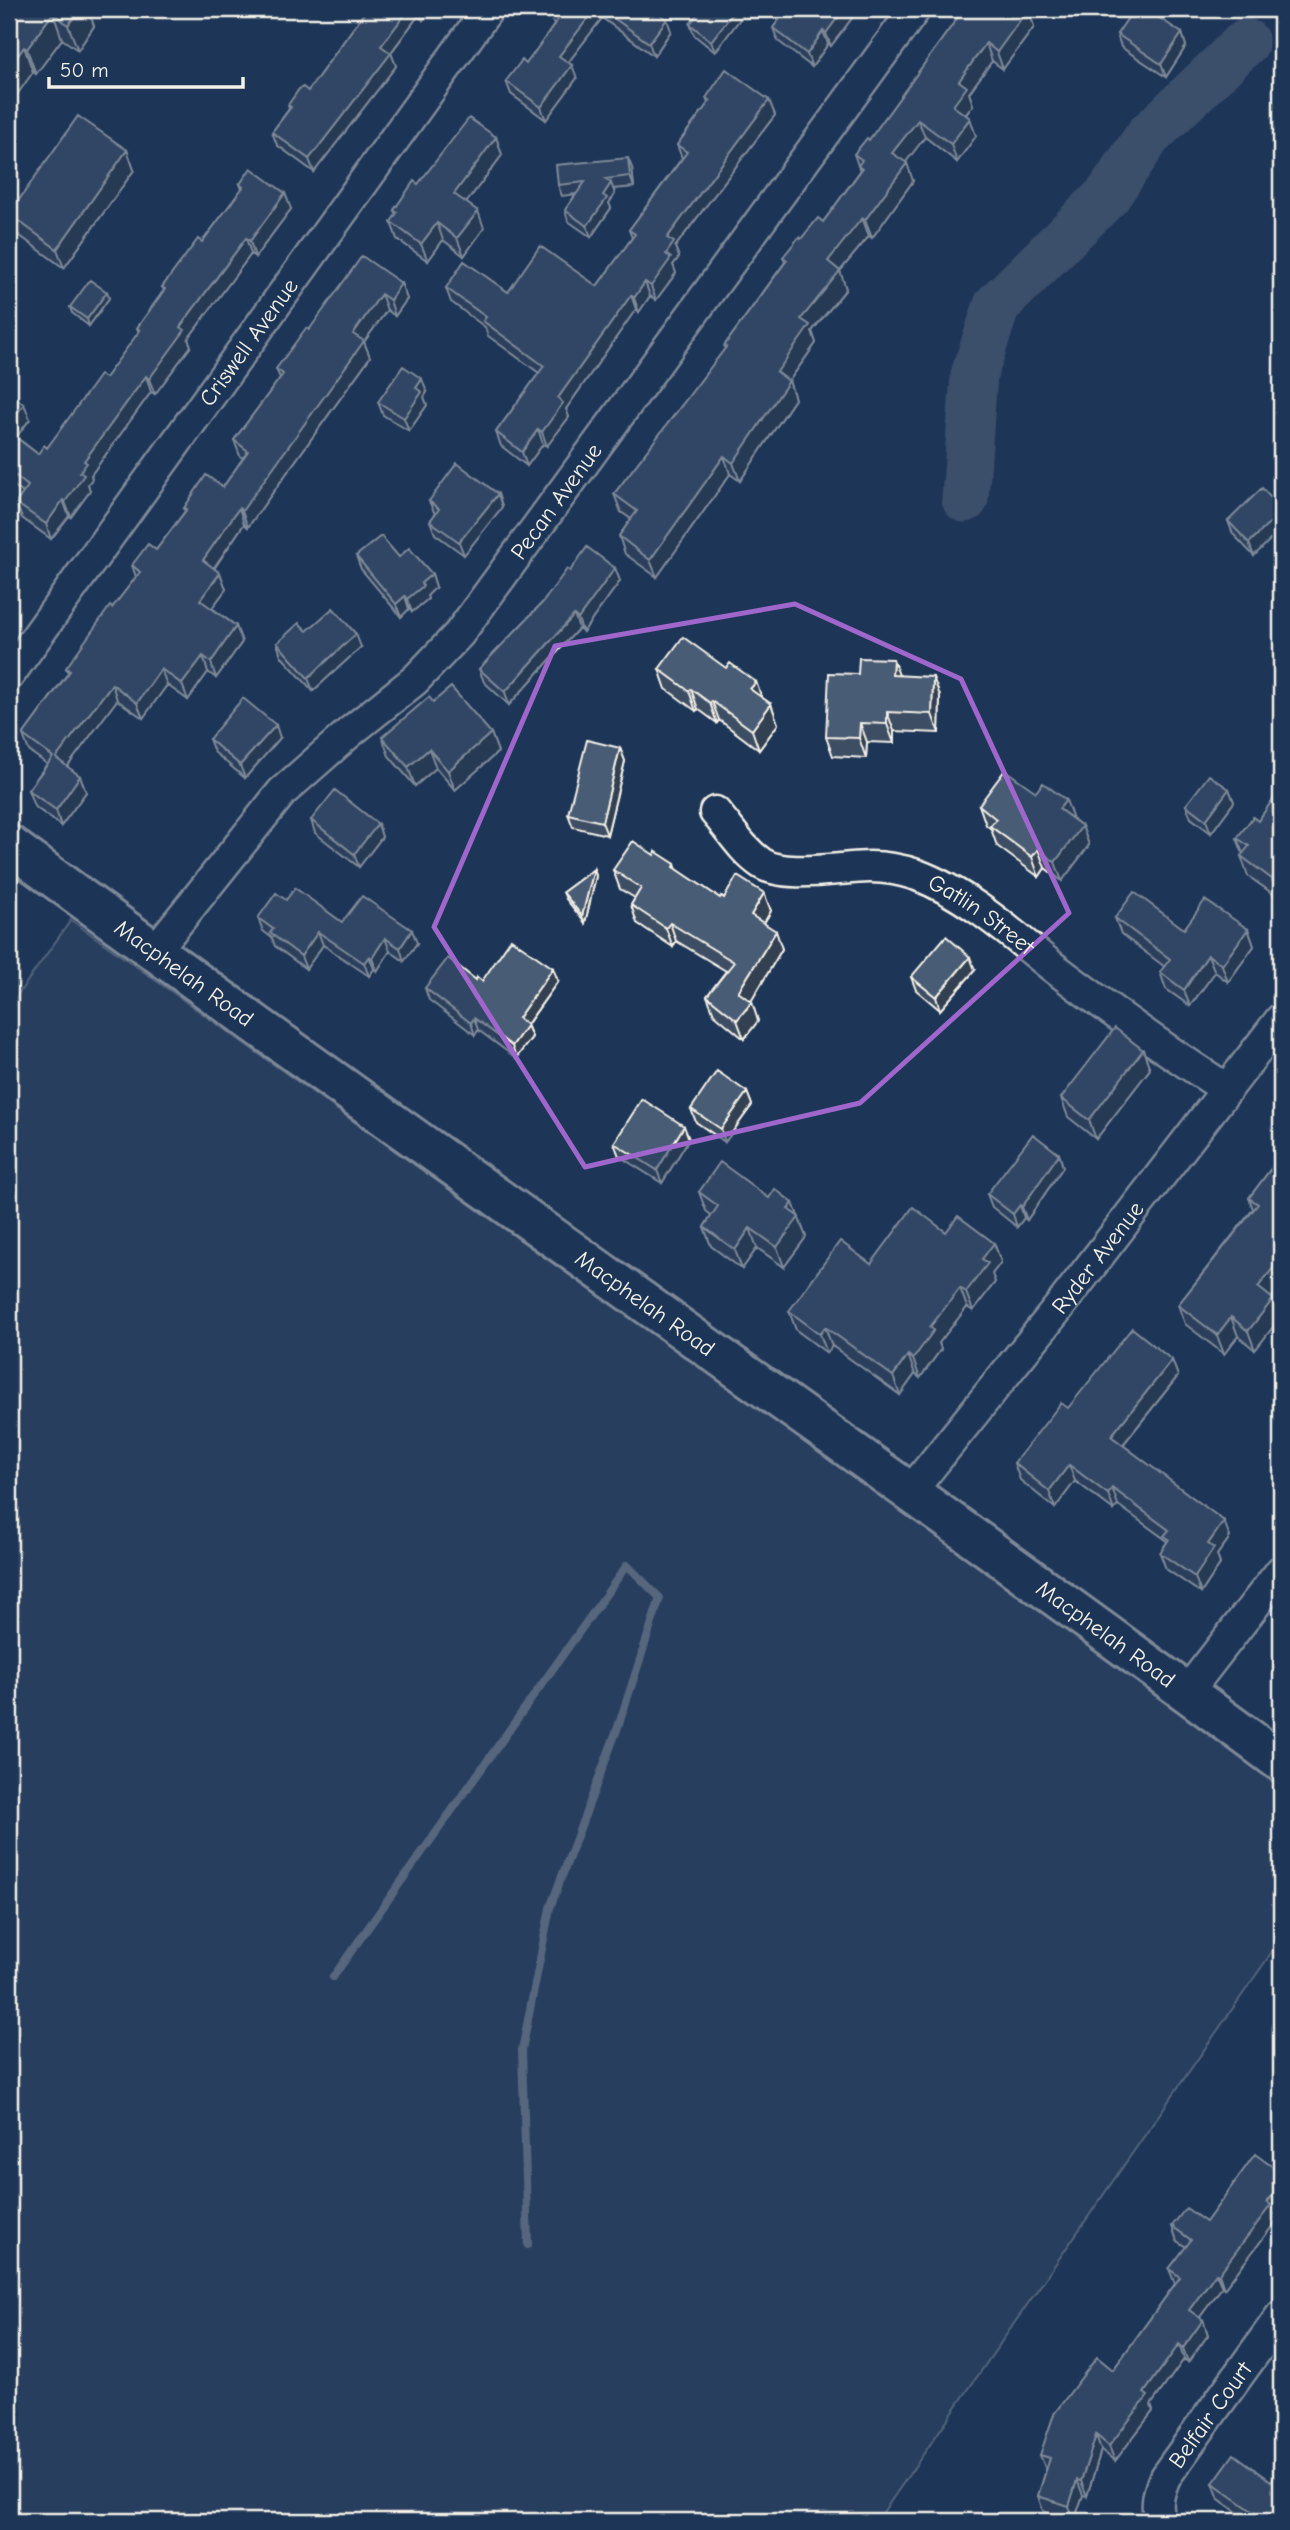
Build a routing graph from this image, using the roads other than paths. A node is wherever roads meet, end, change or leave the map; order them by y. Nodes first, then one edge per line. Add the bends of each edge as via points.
1 (488, 9) edge
2 (915, 9) edge
3 (9, 676) edge
4 (715, 812) dead end
5 (9, 845) edge
6 (154, 952) junction
7 (1281, 1018) edge
8 (1227, 1089) junction
9 (911, 1491) junction
10 (1281, 1571) edge
11 (1186, 1692) junction
12 (1281, 1762) edge
13 (1281, 2316) edge
14 (1160, 2521) edge

1 - 3 street, Criswell Avenue
2 - 6 street, Pecan Avenue via 459,635 415,680 282,792
4 - 8 street, Gatlin Street via 747,851 763,865 778,870 891,868 945,888 1108,1009
5 - 6 street, Macphelah Road
6 - 9 street, Macphelah Road
7 - 8 street, Ryder Avenue
8 - 9 street, Ryder Avenue
9 - 11 street, Macphelah Road
10 - 11 street
11 - 12 street, Macphelah Road
13 - 14 street, Belfair Court via 1165,2477 1159,2490

